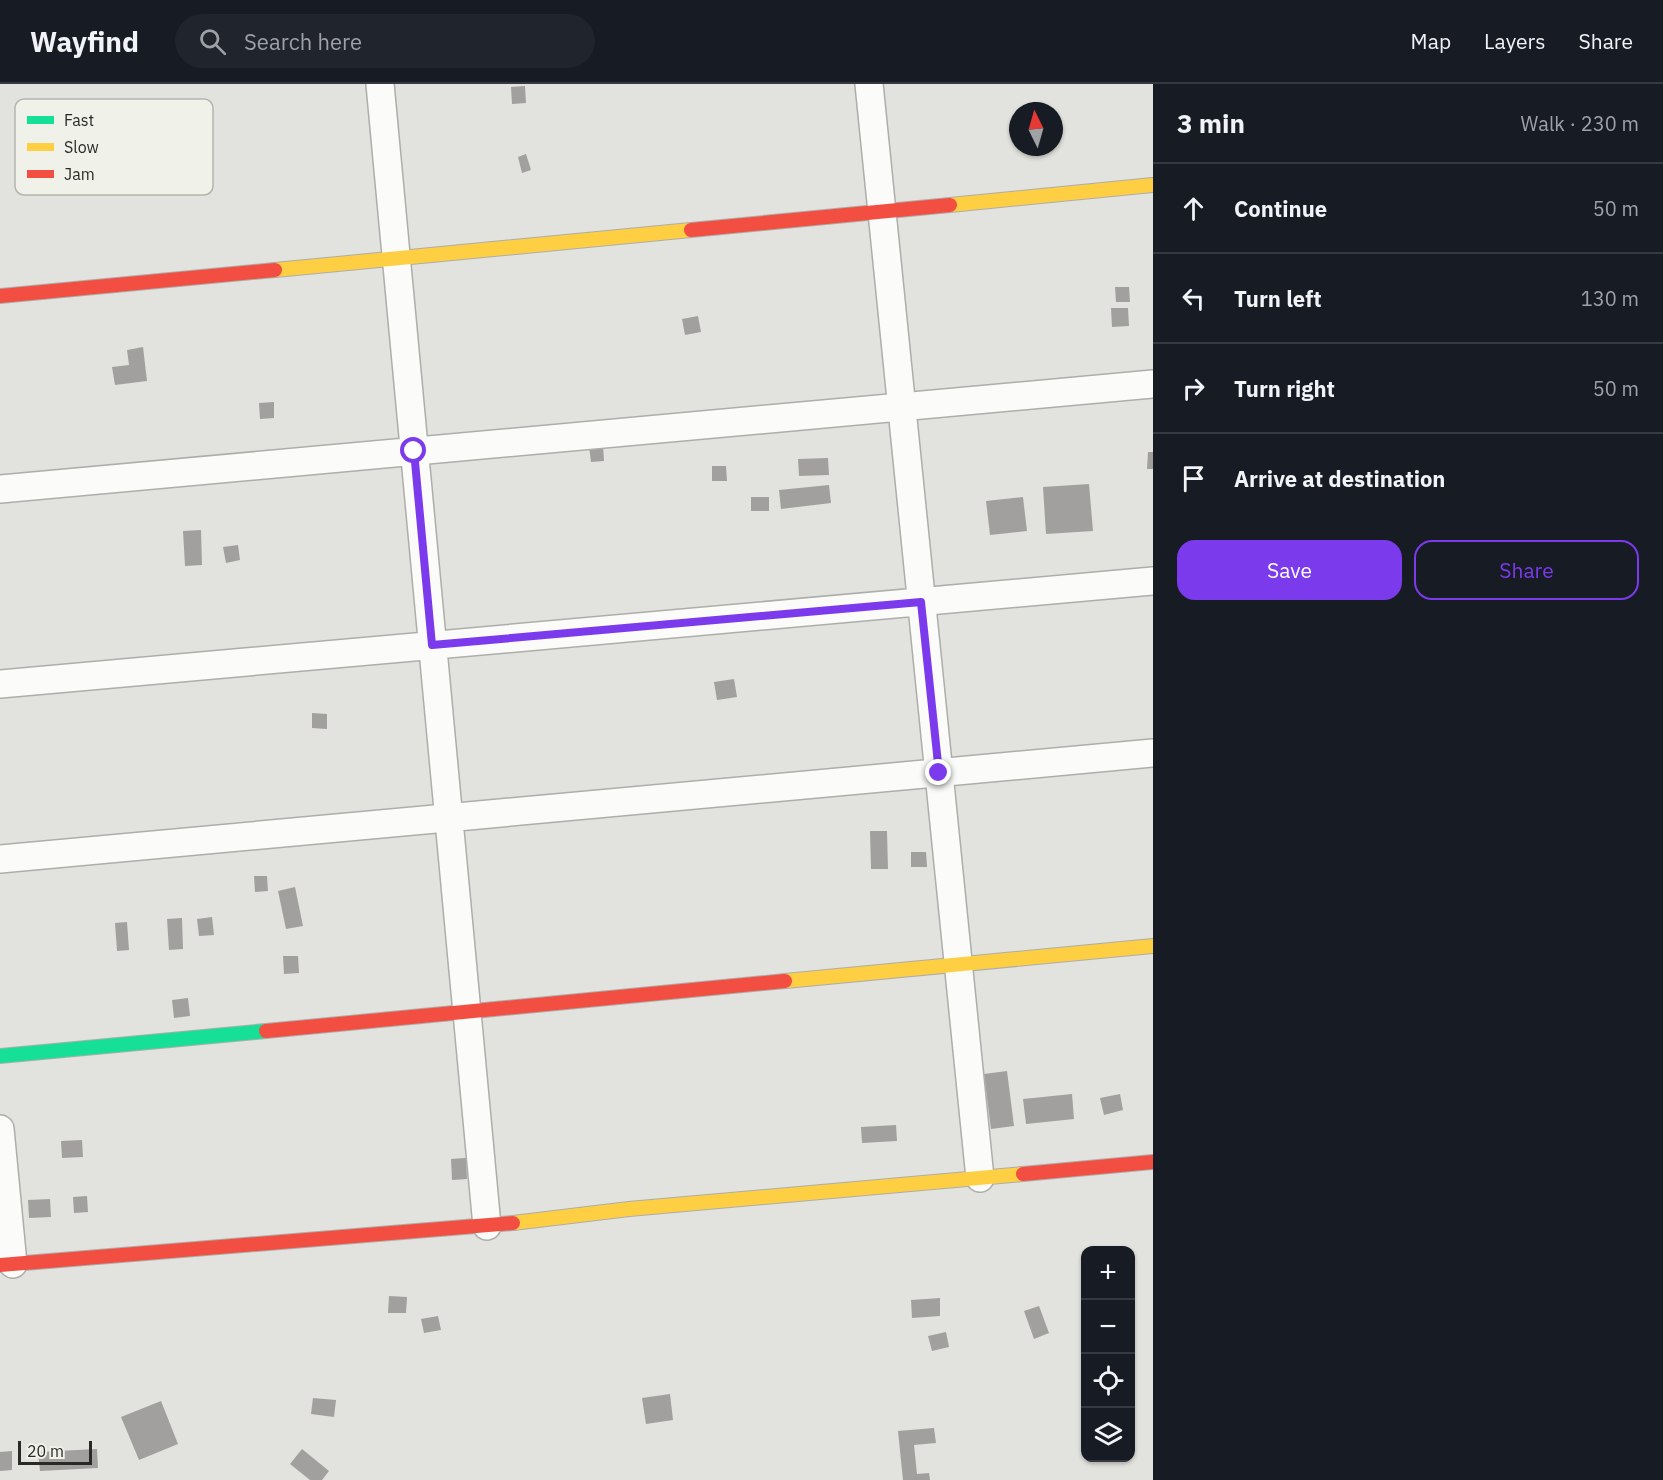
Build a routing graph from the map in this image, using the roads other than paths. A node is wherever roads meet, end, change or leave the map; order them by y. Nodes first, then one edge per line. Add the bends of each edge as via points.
1 (380, 84) edge
2 (869, 84) edge
3 (1153, 185) edge
4 (882, 211) junction
5 (396, 258) junction
6 (0, 296) edge
7 (1153, 384) edge
8 (902, 406) junction
9 (414, 451) junction
10 (0, 489) edge
11 (1153, 581) edge
12 (921, 602) junction
13 (432, 645) junction
14 (0, 684) edge
15 (1153, 753) edge
16 (939, 773) junction
17 (448, 818) junction
18 (0, 859) edge
19 (1153, 946) edge
20 (958, 965) junction
21 (466, 1012) junction
22 (0, 1056) edge
23 (0, 1130) edge
24 (1153, 1162) edge
25 (980, 1178) junction
26 (486, 1226) junction
27 (7, 1265) edge

1 - 5 street
2 - 4 street
3 - 4 street
4 - 5 street
4 - 8 street
5 - 6 street
5 - 9 street
7 - 8 street
8 - 9 street
8 - 12 street
9 - 10 street
9 - 13 street
11 - 12 street
12 - 13 street
12 - 16 street
13 - 14 street
13 - 17 street
15 - 16 street
16 - 17 street
16 - 20 street
17 - 18 street
17 - 21 street
19 - 20 street
20 - 21 street
20 - 25 street
21 - 22 street
21 - 26 street
23 - 27 street
24 - 25 street
25 - 26 street via 629,1209
26 - 27 street

